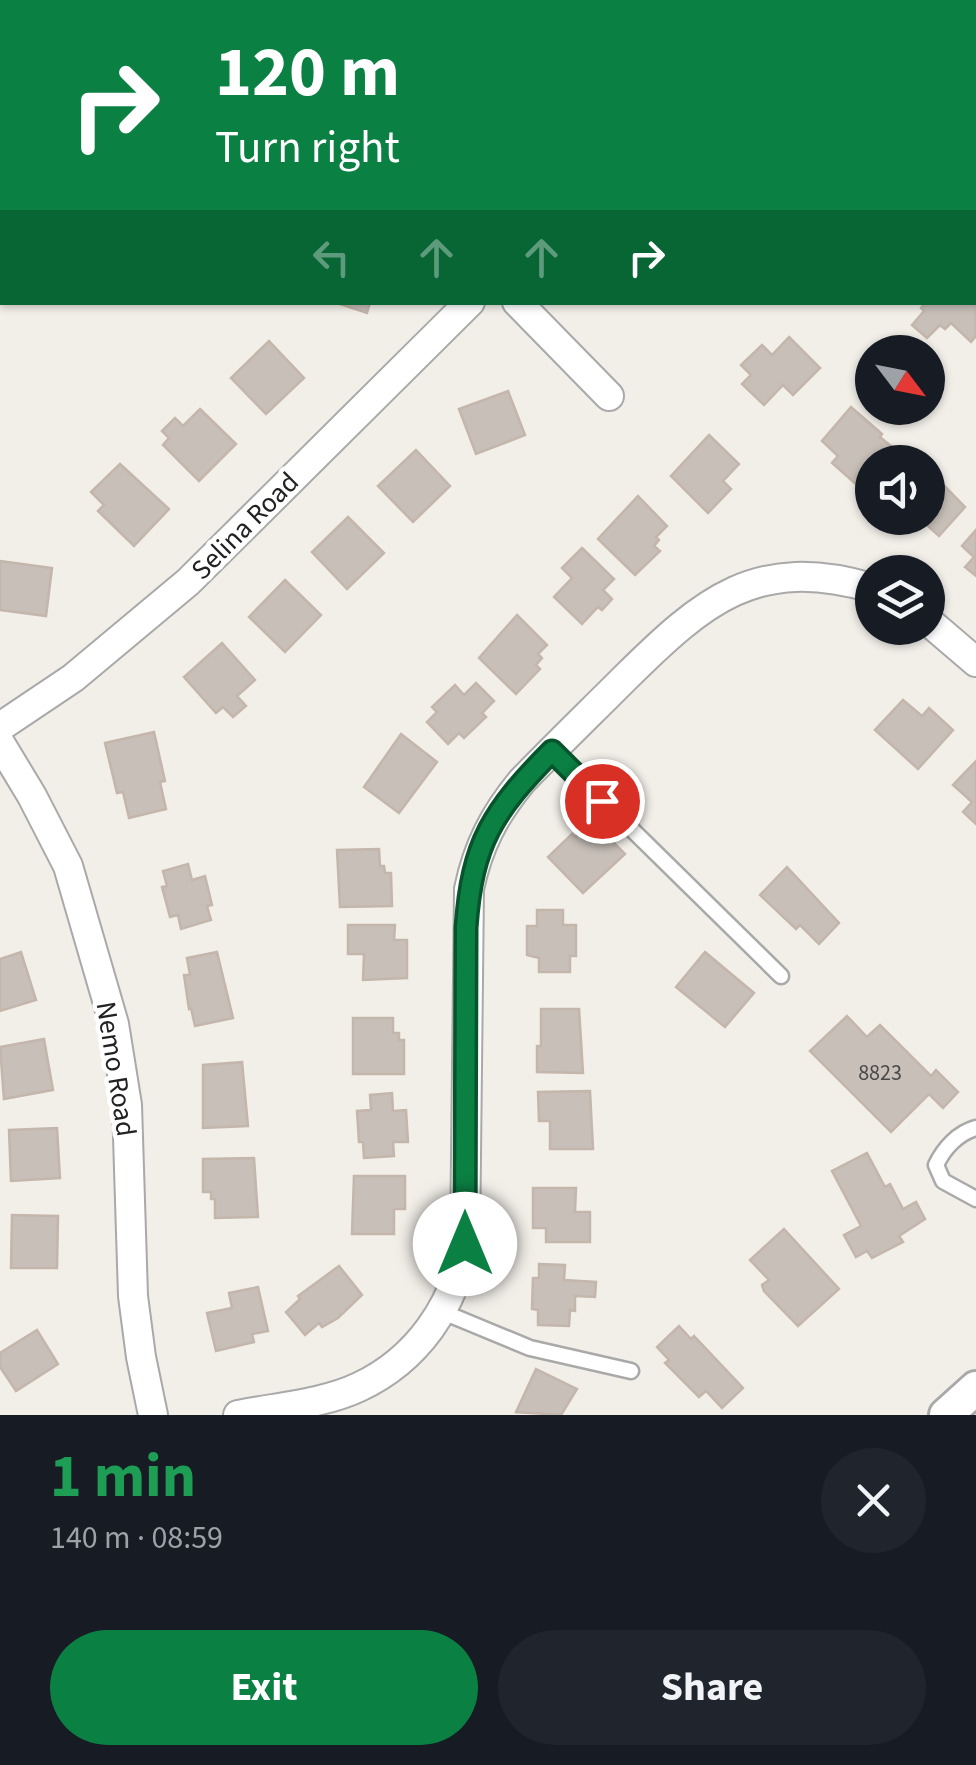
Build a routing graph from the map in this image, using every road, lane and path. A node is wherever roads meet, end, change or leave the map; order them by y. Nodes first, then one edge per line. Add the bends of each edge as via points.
1 (467, 305) edge
2 (520, 305) edge
3 (610, 396) dead end
4 (855, 584) edge
5 (945, 636) edge
6 (976, 662) edge
7 (0, 727) edge
8 (0, 743) edge
9 (552, 751) junction
10 (781, 976) dead end
11 (976, 1128) edge
12 (976, 1181) edge
13 (970, 1196) edge
14 (443, 1312) junction
15 (632, 1370) dead end
16 (976, 1388) edge
17 (153, 1415) edge
18 (238, 1415) edge
19 (946, 1415) edge

1 - 7 street, Selina Road via 188,582 128,636
2 - 3 street
4 - 9 street via 784,578 708,603
5 - 6 street
8 - 17 street, Nemo Road via 68,866 114,1024 126,1105 133,1296
9 - 10 lane
9 - 14 street via 485,833 469,889 465,1244
11 - 13 lane via 942,1152 936,1165 943,1182
12 - 13 lane
14 - 15 lane via 530,1348
14 - 18 street via 403,1357 358,1388
16 - 19 street

